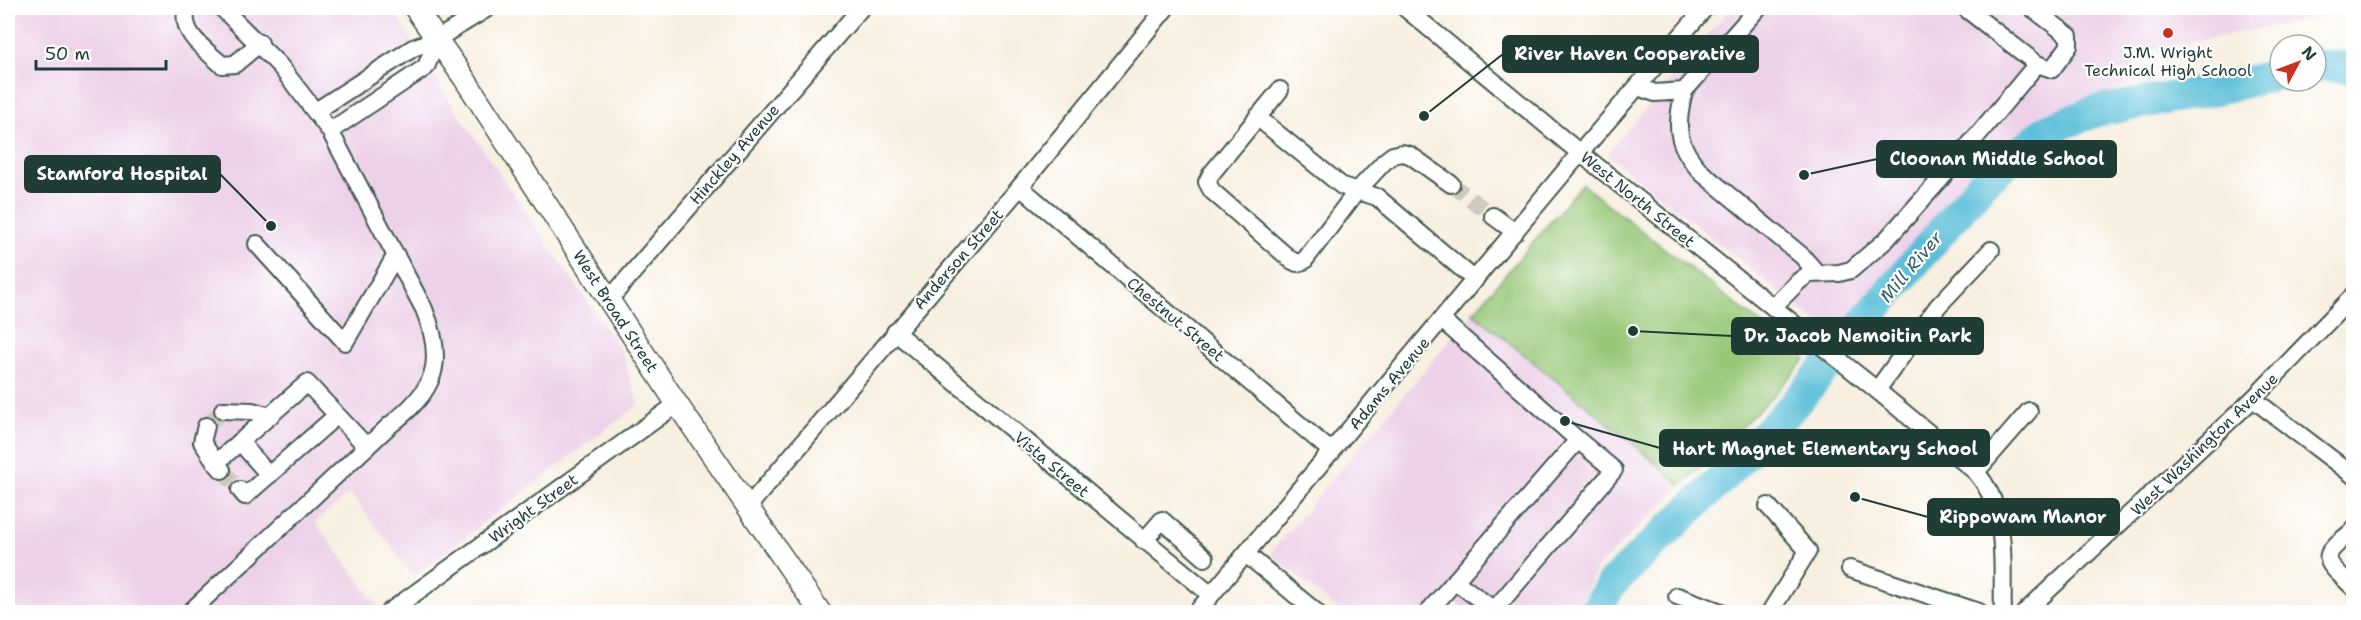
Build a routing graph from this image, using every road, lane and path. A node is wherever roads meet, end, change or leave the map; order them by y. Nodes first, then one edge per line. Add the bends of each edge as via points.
1 (187, 8) edge
2 (222, 8) edge
3 (415, 8) edge
4 (488, 8) edge
5 (861, 8) edge
6 (1166, 8) edge
7 (1405, 8) edge
8 (1705, 8) edge
9 (1758, 8) edge
10 (1965, 8) edge
11 (2031, 8) edge
12 (437, 39) junction
13 (260, 43) junction
14 (2037, 63) junction
15 (1638, 87) junction
16 (1280, 90) dead end
17 (1684, 91) junction
18 (316, 111) junction
19 (1257, 117) junction
20 (330, 131) junction
21 (1580, 153) junction
22 (1451, 184) tunnel mouth
23 (1020, 187) junction
24 (1358, 191) junction
25 (1492, 216) tunnel mouth
26 (1515, 232) junction
27 (257, 244) dead end
28 (1990, 250) dead end
29 (396, 255) junction
30 (1817, 273) junction
31 (1475, 280) junction
32 (2354, 296) edge
33 (608, 301) junction
34 (1773, 308) junction
35 (1442, 320) junction
36 (895, 332) junction
37 (1875, 389) junction
38 (2253, 399) junction
39 (677, 404) junction
40 (223, 410) dead end
41 (2029, 411) dead end
42 (270, 416) junction
43 (336, 416) junction
44 (206, 426) dead end
45 (1578, 440) junction
46 (240, 442) junction
47 (367, 447) junction
48 (1332, 452) junction
49 (1976, 472) junction
50 (269, 475) junction
51 (2354, 477) edge
52 (240, 490) dead end
53 (1768, 506) dead end
54 (747, 508) junction
55 (2354, 530) edge
56 (1144, 541) junction
57 (1246, 554) junction
58 (1205, 558) dead end
59 (1850, 569) dead end
60 (1455, 581) junction
61 (2354, 588) edge
62 (1211, 596) junction
63 (1677, 596) dead end
64 (190, 612) edge
65 (389, 612) edge
66 (820, 612) edge
67 (1197, 612) edge
68 (1316, 612) edge
69 (1428, 612) edge
70 (1721, 612) edge
71 (1770, 612) edge
72 (1979, 612) edge
73 (2002, 612) edge
74 (2025, 612) edge

1 - 13 street via 184,23 191,36 222,65 235,64
2 - 13 street
3 - 12 main road, West Broad Street
4 - 12 street
5 - 33 street, Hinckley Avenue
6 - 23 street, Anderson Street
7 - 21 street, West North Street
8 - 15 street, Adams Avenue
9 - 17 street
10 - 14 street
11 - 14 street via 2069,36 2069,46 2052,69
12 - 18 street via 413,48
12 - 20 street via 426,67
12 - 33 main road, West Broad Street
13 - 18 street
14 - 30 street via 1886,240 1851,270
15 - 17 street via 1655,93
15 - 21 street, Adams Avenue
16 - 19 street
17 - 30 street via 1679,135 1690,160
18 - 20 street
19 - 24 street via 1329,177
19 - 24 street via 1207,182 1212,191 1291,260 1304,261
20 - 29 street
21 - 26 street, Adams Avenue
21 - 34 street, West North Street
22 - 24 street via 1402,153 1384,161
23 - 36 street, Anderson Street
23 - 48 street, Chestnut Street
24 - 31 street via 1377,197
25 - 26 street
26 - 31 street, Adams Avenue
27 - 29 street via 345,342
28 - 37 street via 1938,306
29 - 47 street via 427,315 434,339 435,364 424,394
30 - 34 street via 1799,281
31 - 35 street, Adams Avenue
32 - 38 street, West Washington Avenue
33 - 39 main road, West Broad Street
34 - 37 street, West North Street
35 - 45 street
35 - 48 street, Adams Avenue
36 - 54 street, Anderson Street
36 - 56 street, Vista Street
37 - 49 street, West North Street
38 - 51 street
38 - 74 street, West Washington Avenue
39 - 54 main road, West Broad Street
39 - 65 street, Wright Street
40 - 42 street
41 - 49 street
42 - 43 street via 307,383
42 - 46 street
43 - 47 street
43 - 50 street
44 - 46 street via 202,442 219,467
45 - 60 street
45 - 60 street via 1614,470 1494,610
46 - 50 street
47 - 64 street
48 - 57 street, Adams Avenue
49 - 73 street, West North Street via 1997,508
50 - 52 street via 245,496
53 - 71 street via 1808,551
54 - 66 main road, West Broad Street
55 - 61 street via 2334,545 2327,559
56 - 58 street via 1162,520
56 - 62 street, Vista Street
57 - 62 street, Adams Avenue
57 - 68 street
59 - 72 street
60 - 69 street
62 - 67 street, Adams Avenue
63 - 70 street

